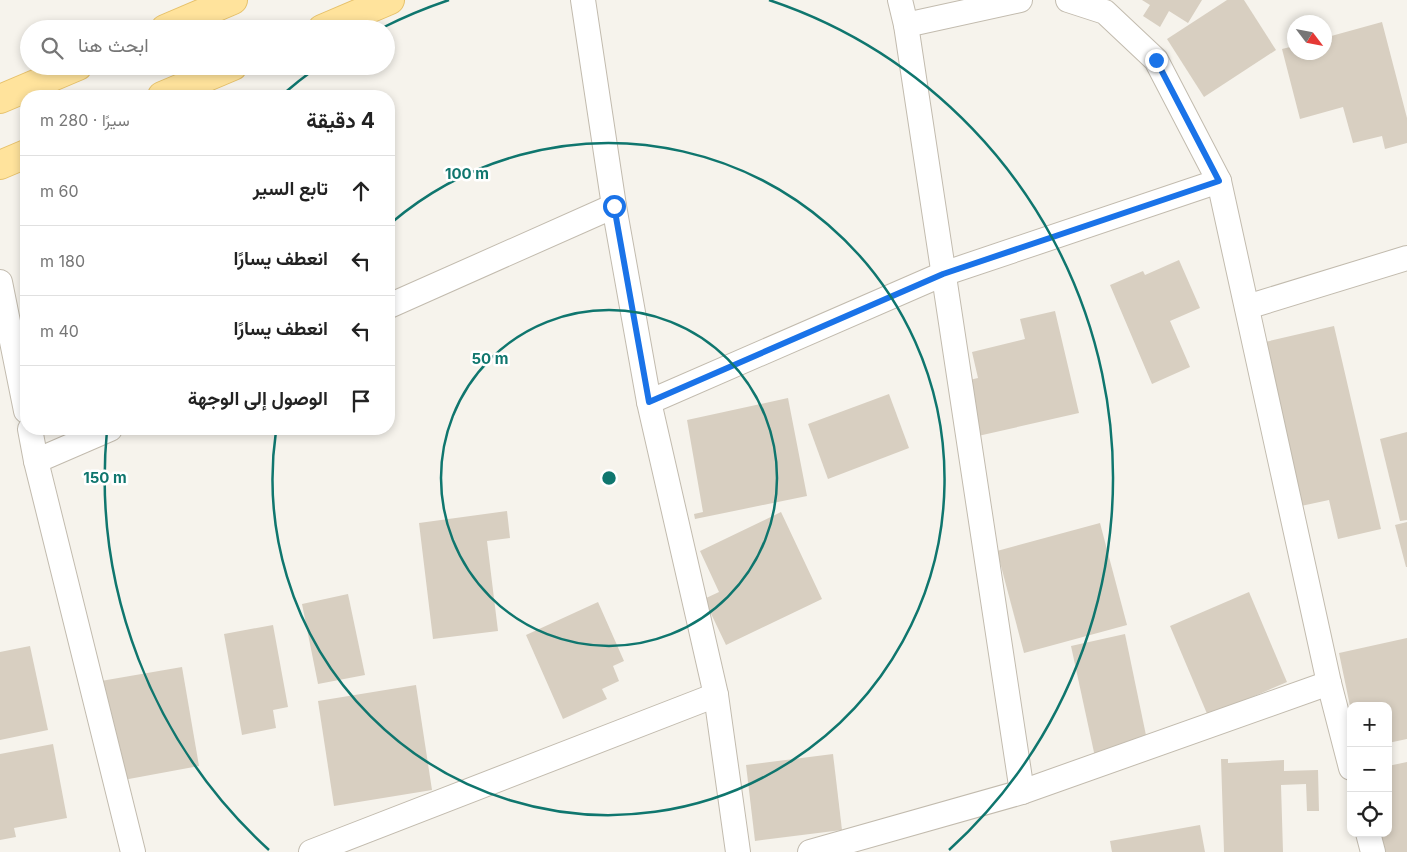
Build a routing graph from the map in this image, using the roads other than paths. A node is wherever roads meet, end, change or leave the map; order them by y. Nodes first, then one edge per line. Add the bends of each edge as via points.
1 (233, 0) edge
2 (390, 0) edge
3 (584, 0) edge
4 (900, 0) edge
5 (1020, 0) edge
6 (1068, 0) edge
7 (187, 20) edge
8 (343, 20) edge
9 (906, 25) junction
10 (57, 75) edge
11 (212, 75) edge
12 (21, 90) edge
13 (176, 90) edge
14 (20, 91) edge
15 (0, 99) edge
16 (20, 157) edge
17 (0, 165) edge
18 (1219, 181) junction
19 (614, 206) junction
20 (1407, 258) edge
21 (943, 274) junction
22 (0, 282) edge
23 (395, 303) edge
24 (1247, 307) junction
25 (20, 381) edge
26 (649, 402) junction
27 (31, 435) edge
28 (97, 435) edge
29 (36, 462) junction
30 (1329, 683) junction
31 (716, 695) junction
32 (1347, 753) edge
33 (1022, 792) junction
34 (1369, 837) edge
35 (133, 852) edge
36 (311, 852) edge
37 (738, 852) edge
38 (810, 852) edge
39 (1373, 852) edge

1 - 7 main road
2 - 8 main road
3 - 19 street
4 - 9 street
5 - 9 street
6 - 18 street via 1105,12 1156,60
9 - 21 street
10 - 12 main road
11 - 13 main road
14 - 15 main road
16 - 17 main road
18 - 21 street
18 - 24 street
19 - 23 street
19 - 26 street
20 - 24 street
21 - 26 street
21 - 33 street
22 - 25 street
24 - 30 street
26 - 31 street
27 - 29 street
28 - 29 street
29 - 35 street
30 - 32 street
30 - 33 street
31 - 36 street
31 - 37 street
33 - 38 street
34 - 39 street

